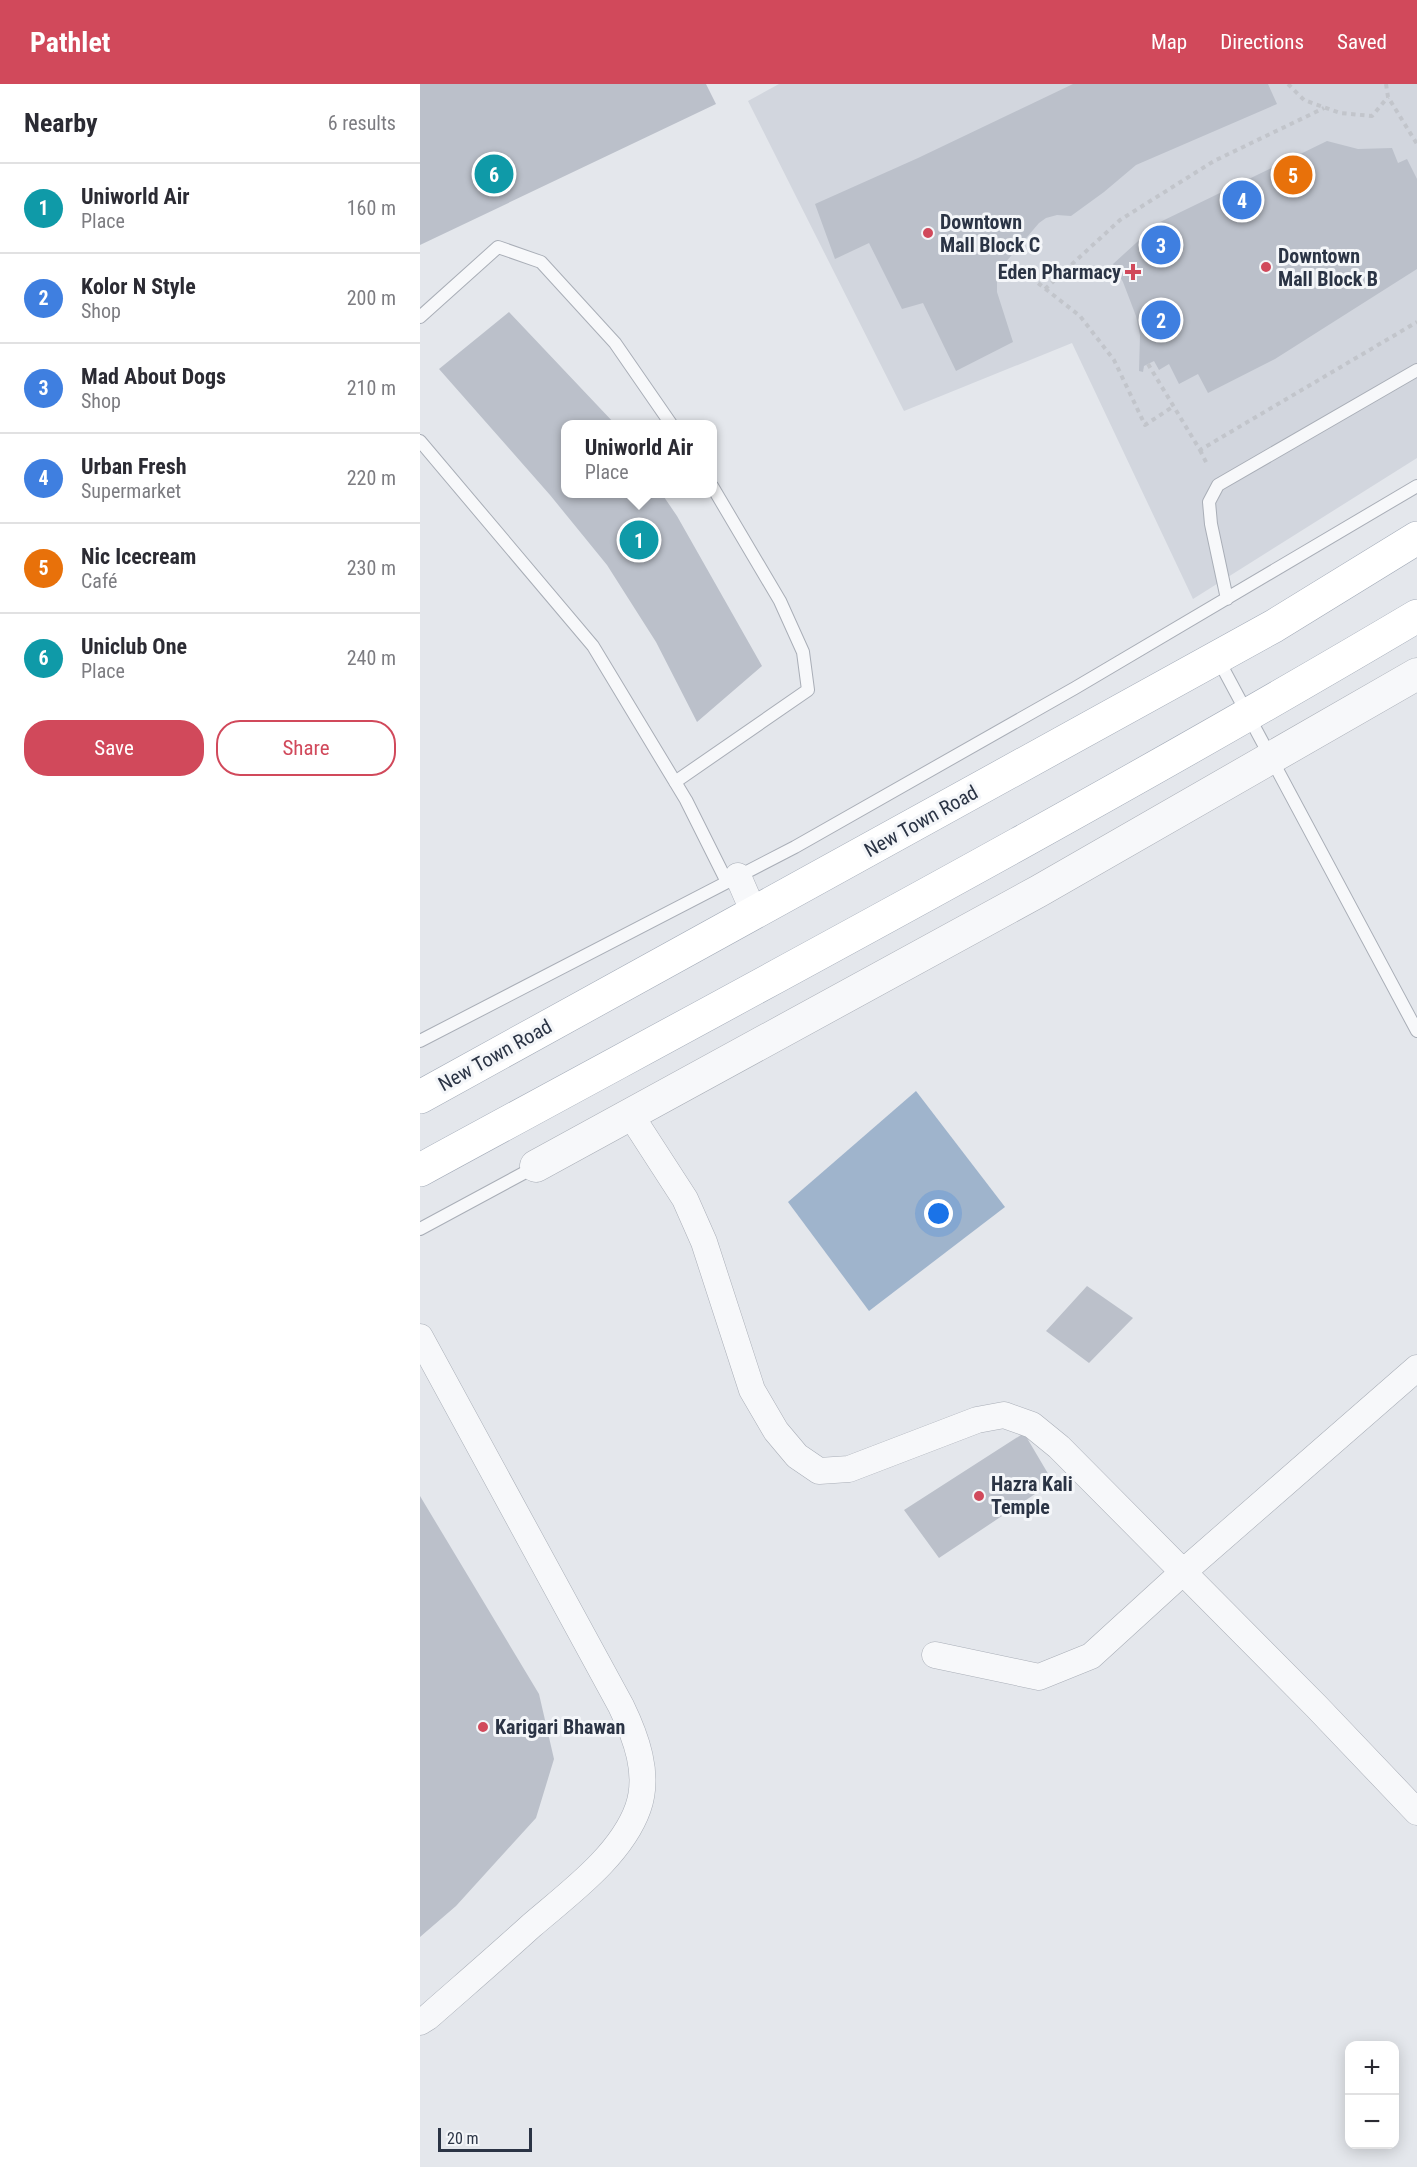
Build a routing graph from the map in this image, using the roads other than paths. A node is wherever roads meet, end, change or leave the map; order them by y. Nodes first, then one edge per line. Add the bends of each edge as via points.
1 (420, 317) edge
2 (1417, 370) edge
3 (667, 420) edge
4 (420, 441) edge
5 (1417, 486) edge
6 (717, 494) edge
7 (1417, 538) edge
8 (1227, 599) junction
9 (1417, 616) edge
10 (1217, 657) junction
11 (1417, 674) edge
12 (1249, 716) junction
13 (1271, 757) junction
14 (675, 782) junction
15 (732, 879) junction
16 (754, 913) junction
17 (1417, 1030) edge
18 (420, 1041) edge
19 (420, 1097) edge
20 (630, 1114) junction
21 (536, 1166) joint
22 (420, 1170) edge
23 (420, 1229) edge
24 (420, 1337) edge
25 (1417, 1368) edge
26 (1182, 1573) junction
27 (935, 1655) dead end
28 (1417, 1812) edge
29 (420, 2022) edge

1 - 3 lane via 498,247 541,262 615,343
2 - 8 lane via 1218,485 1209,502
4 - 14 lane via 593,646
5 - 8 lane
6 - 14 lane via 780,601 803,652 808,690
7 - 10 main road, New Town Road
8 - 15 lane via 795,847
9 - 12 main road
10 - 12 lane
10 - 16 main road, New Town Road
11 - 13 street
12 - 13 lane
12 - 22 main road
13 - 17 lane
13 - 20 street via 1039,891
14 - 15 lane
15 - 16 street
15 - 18 lane
16 - 19 main road, New Town Road
20 - 21 street
20 - 26 street via 685,1199 704,1242 752,1390 776,1431 797,1456 819,1471 849,1469 977,1420 1004,1415 1032,1425 1059,1447
21 - 23 lane
24 - 29 street via 635,1733 642,1779 634,1815 613,1849 594,1870
25 - 26 street
26 - 27 street via 1091,1656 1039,1677
26 - 28 street

